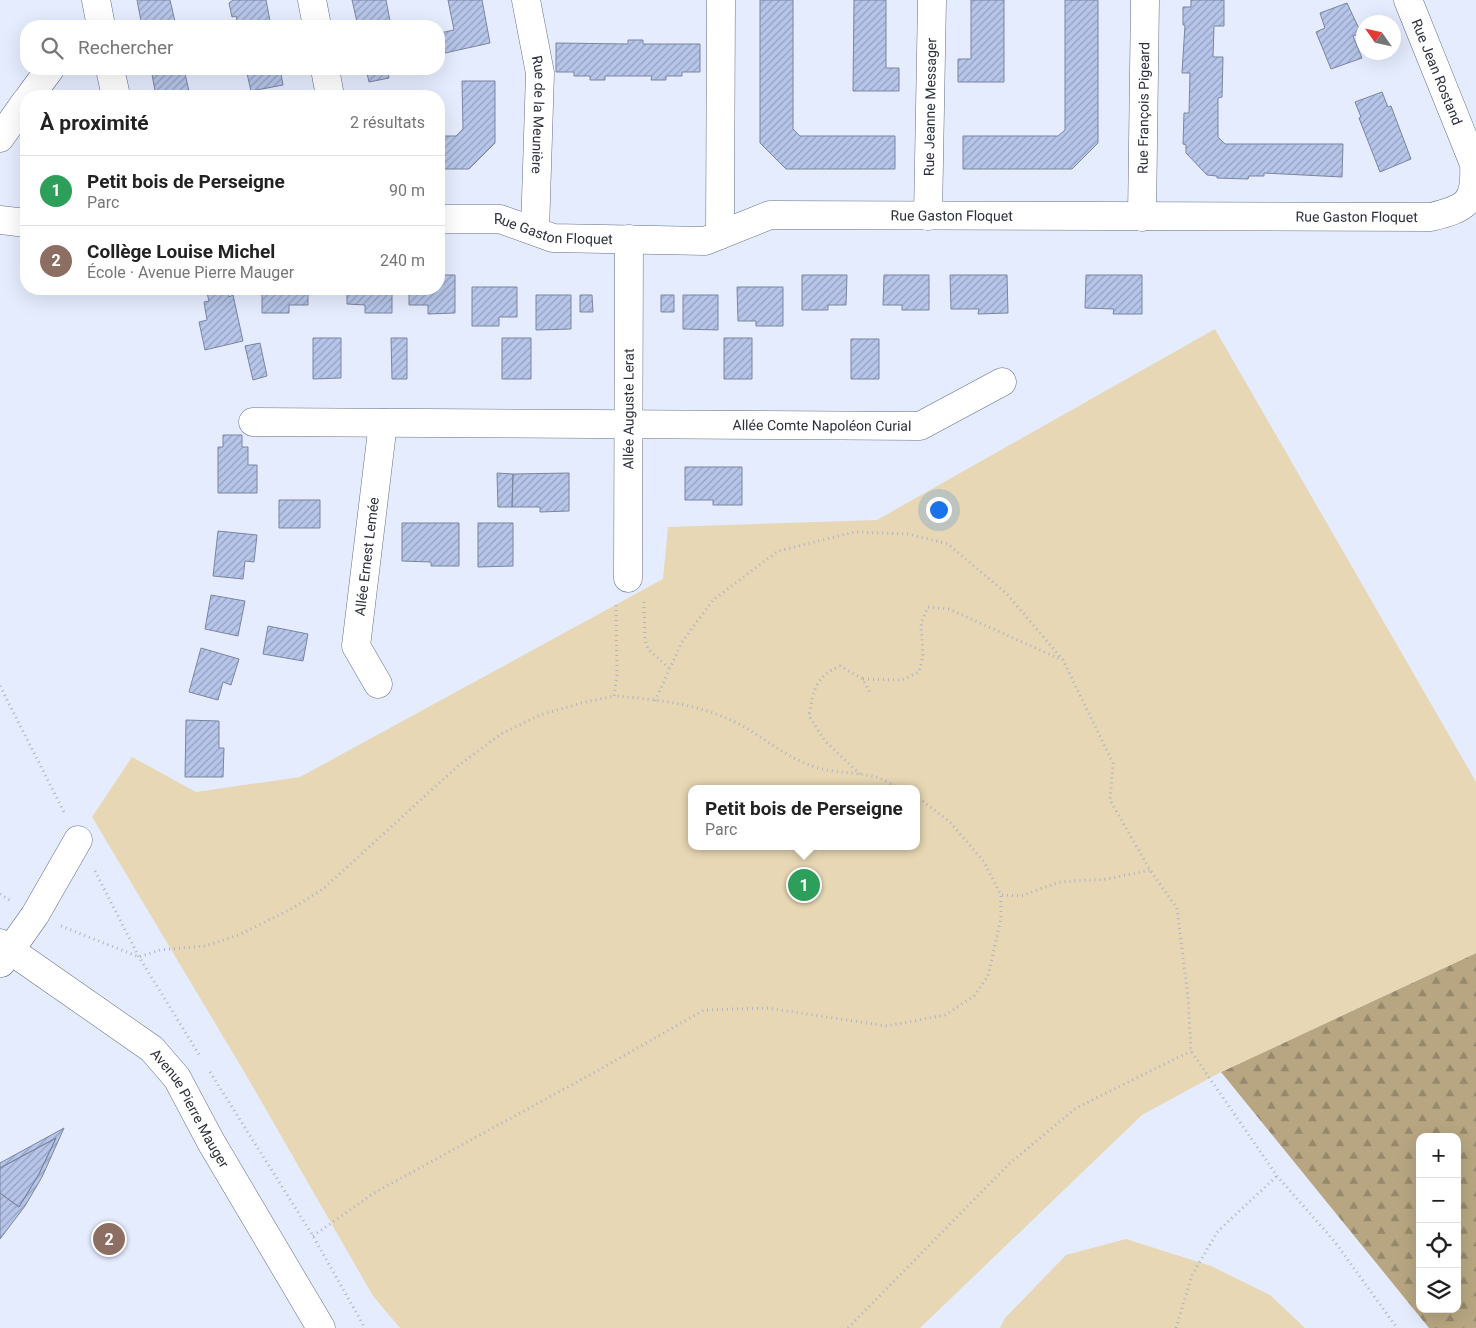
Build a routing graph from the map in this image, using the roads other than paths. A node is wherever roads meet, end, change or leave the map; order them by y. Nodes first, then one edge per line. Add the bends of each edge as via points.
1 (96, 0) edge
2 (312, 0) edge
3 (526, 0) edge
4 (721, 0) edge
5 (932, 0) edge
6 (1145, 0) edge
7 (1408, 0) edge
8 (100, 20) edge
9 (316, 20) edge
10 (46, 75) edge
11 (111, 75) edge
12 (326, 75) edge
13 (34, 90) edge
14 (115, 90) edge
15 (329, 90) edge
16 (20, 110) edge
17 (0, 138) edge
18 (1469, 201) joint
19 (928, 216) junction
20 (1142, 218) junction
21 (445, 219) edge
22 (0, 220) edge
23 (20, 222) edge
24 (535, 231) junction
25 (720, 235) junction
26 (630, 239) junction
27 (1002, 382) dead end
28 (254, 422) dead end
29 (383, 423) junction
30 (630, 424) junction
31 (629, 593) road end
32 (378, 684) dead end
33 (78, 840) dead end
34 (4, 952) edge
35 (321, 1328) edge

1 - 8 street
2 - 9 street
3 - 24 street, Rue de la Meunière via 540,73
4 - 25 street
5 - 19 street, Rue Jeanne Messager
6 - 20 street, Rue François Pigeard
7 - 18 street, Rue Jean Rostand via 1474,164 1475,186
10 - 13 street
11 - 14 street
12 - 15 street
16 - 17 street
18 - 20 street, Rue Gaston Floquet via 1457,210 1431,217
19 - 20 street, Rue Gaston Floquet
19 - 25 street, Rue Gaston Floquet via 770,215
21 - 24 street, Rue Gaston Floquet via 500,219
22 - 23 street
24 - 26 street, Rue Gaston Floquet via 553,238
25 - 26 street, Rue Gaston Floquet via 705,241
26 - 30 street, Allée Auguste Lerat
27 - 30 street, Allée Comte Napoléon Curial via 920,426
28 - 29 street
29 - 30 street
29 - 32 street, Allée Ernest Lemée via 356,646
30 - 31 street, Allée Auguste Lerat
33 - 34 street via 35,915
34 - 35 street, Avenue Pierre Mauger via 152,1049 177,1078

